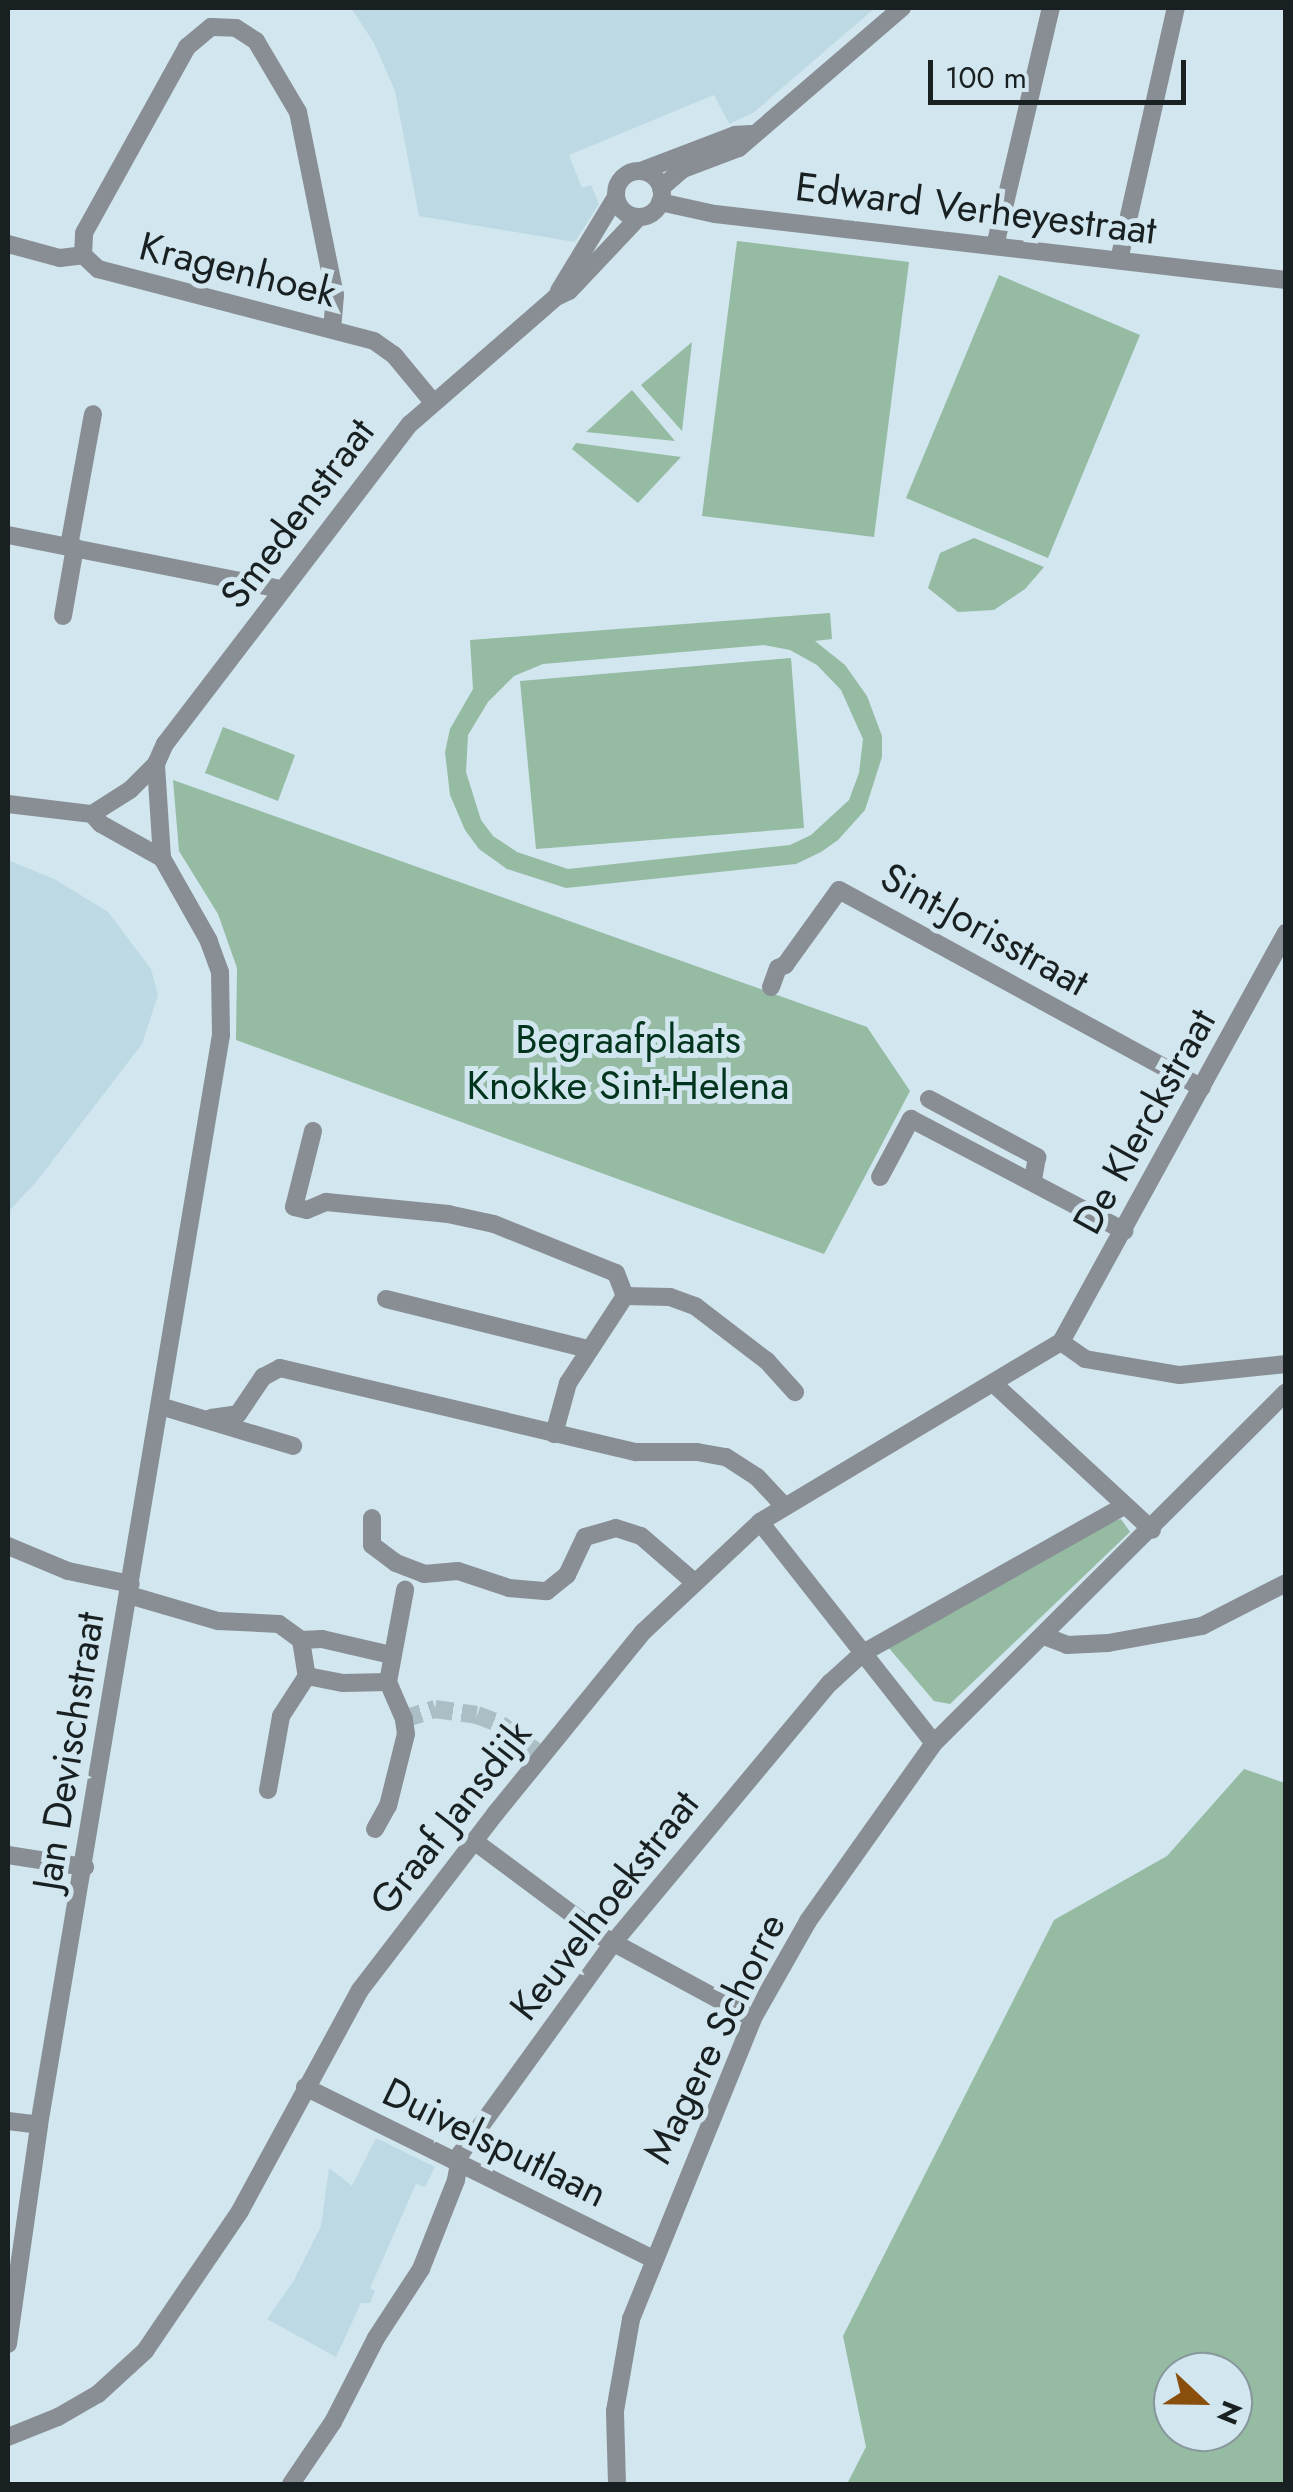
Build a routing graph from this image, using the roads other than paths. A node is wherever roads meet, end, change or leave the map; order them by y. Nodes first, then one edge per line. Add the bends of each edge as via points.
1 (902, 8) edge
2 (1051, 8) edge
3 (1176, 8) edge
4 (750, 134) junction
5 (642, 171) junction
6 (661, 195) junction
7 (616, 197) junction
8 (639, 217) junction
9 (8, 244) edge
10 (996, 246) junction
11 (83, 255) junction
12 (1119, 260) junction
13 (1286, 280) edge
14 (556, 298) junction
15 (332, 329) junction
16 (432, 401) junction
17 (93, 414) dead end
18 (8, 535) edge
19 (72, 547) junction
20 (281, 590) junction
21 (63, 616) dead end
22 (156, 764) junction
23 (8, 804) edge
24 (92, 814) junction
25 (162, 858) junction
26 (1286, 932) edge
27 (771, 987) dead end
28 (1202, 1088) junction
29 (929, 1100) dead end
30 (312, 1131) dead end
31 (880, 1177) dead end
32 (1033, 1180) junction
33 (1124, 1230) junction
34 (625, 1296) junction
35 (386, 1299) dead end
36 (1061, 1342) junction
37 (588, 1348) junction
38 (1286, 1364) edge
39 (994, 1384) junction
40 (795, 1392) dead end
41 (1286, 1392) edge
42 (160, 1406) junction
43 (212, 1418) junction
44 (554, 1434) junction
45 (293, 1446) dead end
46 (784, 1506) junction
47 (1124, 1506) junction
48 (372, 1518) dead end
49 (760, 1522) junction
50 (1152, 1530) junction
51 (8, 1546) edge
52 (396, 1563) junction
53 (424, 1574) junction
54 (693, 1581) junction
55 (1286, 1583) edge
56 (130, 1590) junction
57 (405, 1590) junction
58 (1044, 1636) junction
59 (300, 1640) junction
60 (863, 1653) junction
61 (391, 1655) junction
62 (307, 1676) junction
63 (388, 1682) junction
64 (934, 1744) junction
65 (268, 1790) dead end
66 (375, 1830) dead end
67 (474, 1841) junction
68 (8, 1855) edge
69 (85, 1867) junction
70 (613, 1942) junction
71 (753, 2018) junction
72 (305, 2087) junction
73 (8, 2121) edge
74 (39, 2125) junction
75 (460, 2166) junction
76 (653, 2259) junction
77 (8, 2344) edge
78 (8, 2437) edge
79 (290, 2484) edge
80 (617, 2484) edge

1 - 4 street
2 - 10 street
3 - 12 street
4 - 5 street
4 - 6 street via 727,155 684,169
5 - 6 street via 654,176
5 - 7 street via 620,179
6 - 8 street via 652,213
6 - 10 street, Edward Verheyestraat via 726,215
7 - 8 street via 621,209
7 - 14 street, Smedenstraat
8 - 14 street, Smedenstraat
9 - 11 street, Kragenhoek via 60,258
10 - 12 street, Edward Verheyestraat
11 - 15 street, Kragenhoek via 98,269
11 - 15 street via 84,233 187,47 211,27 236,28 256,41 298,112 335,295
12 - 13 street, Edward Verheyestraat
14 - 16 street, Smedenstraat
15 - 16 street, Kragenhoek via 385,346
16 - 20 street, Smedenstraat
17 - 19 street
18 - 19 street
19 - 20 street
19 - 21 street
20 - 22 street, Smedenstraat
22 - 24 street, Smedenstraat
22 - 25 street, Jan Devischstraat
23 - 24 street
24 - 25 street
25 - 42 street, Jan Devischstraat via 210,941 220,972 222,1035
26 - 28 street, De Klerckstraat
27 - 28 street, Sint-Jorisstraat via 778,968 840,890
28 - 33 street, De Klerckstraat
29 - 32 street via 1037,1157
30 - 34 street via 294,1207 326,1202 494,1224 616,1274
31 - 32 street via 911,1120
32 - 33 street
33 - 36 street, De Klerckstraat
34 - 37 street
34 - 40 street via 670,1297 695,1306 767,1361
35 - 37 street
36 - 38 street via 1085,1359 1180,1375
36 - 39 street, Graaf Jansdijk
37 - 44 street via 568,1383
39 - 46 street, Graaf Jansdijk
39 - 47 street
41 - 50 street, Magere Schorre
42 - 43 street
42 - 56 street, Jan Devischstraat
43 - 44 street via 238,1414 264,1377 280,1368
43 - 45 street via 223,1428
44 - 46 street via 636,1452 726,1457
46 - 49 street, Graaf Jansdijk
47 - 50 street
47 - 60 street, Keuvelhoekstraat
48 - 52 street via 372,1545
49 - 54 street, Graaf Jansdijk
49 - 60 street
50 - 58 street, Magere Schorre
51 - 56 street
52 - 53 street
52 - 57 street via 394,1577
53 - 54 street via 458,1571 547,1592 567,1575 584,1537 616,1528 641,1536
53 - 57 street
54 - 67 street, Graaf Jansdijk via 624,1654
55 - 58 street via 1202,1626 1108,1643 1067,1645
56 - 59 street via 218,1621 279,1624
56 - 69 street, Jan Devischstraat
57 - 61 street
58 - 64 street, Magere Schorre
59 - 61 street
59 - 62 street
60 - 64 street
60 - 70 street, Keuvelhoekstraat via 830,1683
61 - 63 street
62 - 63 street
62 - 65 street via 281,1716
63 - 66 street via 406,1734
64 - 71 street, Magere Schorre via 808,1921
67 - 70 street
67 - 72 street, Graaf Jansdijk via 360,1990
68 - 69 street
69 - 74 street, Jan Devischstraat
70 - 71 street
70 - 75 street, Keuvelhoekstraat via 462,2153
71 - 76 street, Magere Schorre
72 - 75 street, Duivelsputlaan
72 - 78 street, Graaf Jansdijk via 240,2210 132,2367 58,2418
73 - 74 street
74 - 77 street, Jan Devischstraat
75 - 76 street, Duivelsputlaan
75 - 79 street, Keuvelhoekstraat via 420,2269
76 - 80 street, Magere Schorre via 621,2358

